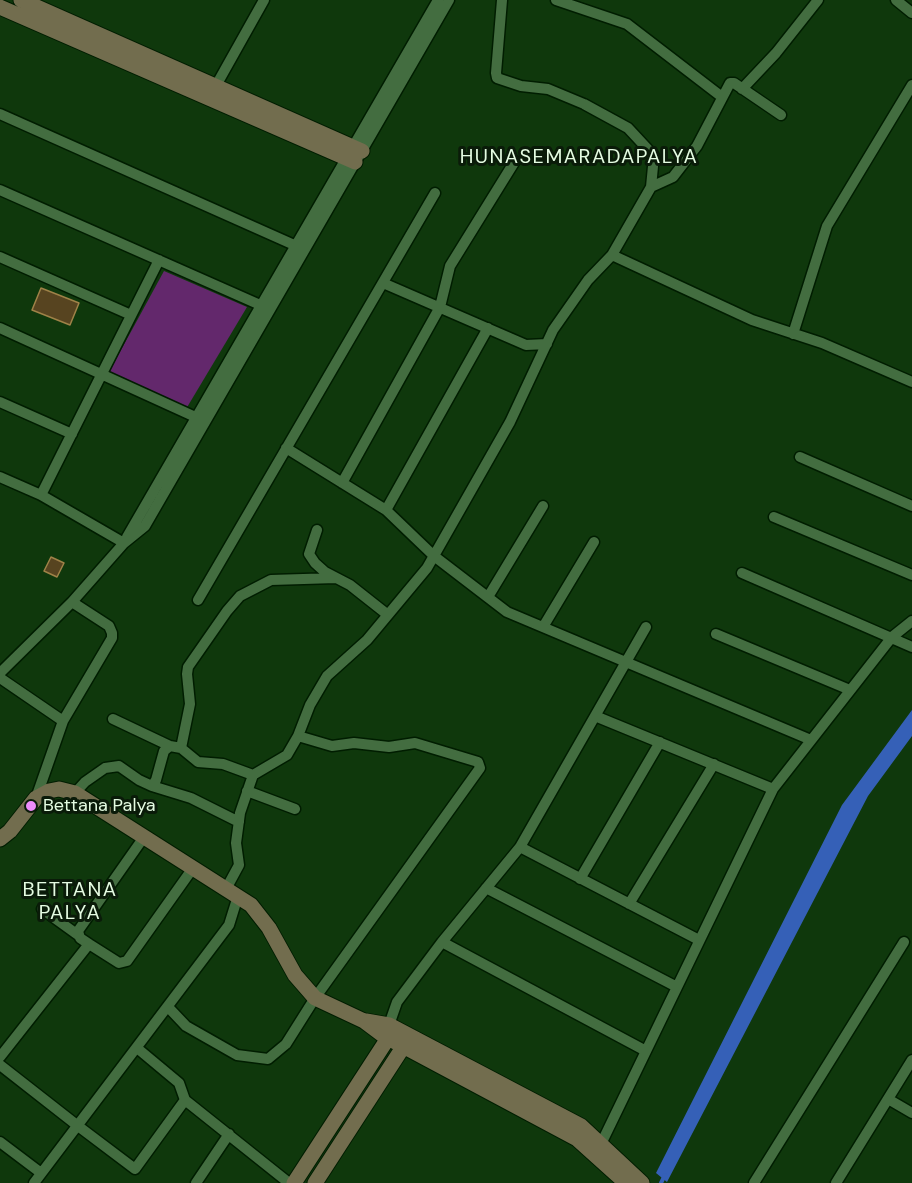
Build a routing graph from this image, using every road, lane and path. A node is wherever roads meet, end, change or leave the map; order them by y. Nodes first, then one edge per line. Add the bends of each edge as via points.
1 (21, 0) edge
2 (438, 0) edge
3 (449, 0) edge
4 (502, 0) edge
5 (556, 0) edge
6 (818, 0) edge
7 (896, 0) edge
8 (262, 1) edge
9 (0, 7) edge
10 (912, 13) edge
11 (912, 85) edge
12 (742, 89) junction
13 (212, 92) junction
14 (722, 97) junction
15 (0, 114) edge
16 (782, 115) dead end
17 (354, 155) junction
18 (515, 161) dead end
19 (651, 187) junction
20 (0, 190) edge
21 (435, 193) dead end
22 (300, 248) junction
23 (612, 255) junction
24 (0, 257) edge
25 (159, 261) junction
26 (383, 283) junction
27 (440, 307) junction
28 (266, 308) junction
29 (131, 315) junction
30 (0, 328) edge
31 (488, 328) junction
32 (793, 334) junction
33 (547, 344) junction
34 (102, 373) junction
35 (912, 382) edge
36 (0, 402) edge
37 (201, 420) junction
38 (72, 434) junction
39 (286, 448) junction
40 (800, 457) dead end
41 (0, 477) edge
42 (342, 483) junction
43 (41, 495) junction
44 (543, 506) dead end
45 (912, 506) edge
46 (386, 510) junction
47 (774, 517) dead end
48 (317, 530) dead end
49 (594, 542) dead end
50 (124, 543) junction
51 (434, 556) junction
52 (742, 573) dead end
53 (912, 575) edge
54 (336, 578) junction
55 (488, 597) junction
56 (198, 600) dead end
57 (72, 602) junction
58 (388, 615) junction
59 (912, 621) edge
60 (543, 627) junction
61 (646, 627) dead end
62 (716, 634) dead end
63 (892, 637) junction
64 (912, 646) edge
65 (626, 661) junction
66 (0, 673) edge
67 (0, 678) edge
68 (850, 690) junction
69 (595, 716) junction
70 (113, 719) dead end
71 (63, 721) junction
72 (298, 736) junction
73 (811, 740) junction
74 (660, 742) junction
75 (176, 747) junction
76 (714, 764) junction
77 (253, 775) junction
78 (152, 786) junction
79 (773, 789) junction
80 (247, 791) junction
81 (75, 793) junction
82 (36, 798) junction
83 (295, 809) dead end
84 (238, 822) junction
85 (144, 837) junction
86 (0, 839) edge
87 (519, 847) junction
88 (193, 868) junction
89 (580, 879) junction
90 (486, 888) junction
91 (232, 893) junction
92 (629, 904) junction
93 (42, 909) dead end
94 (78, 935) junction
95 (699, 940) junction
96 (442, 942) junction
97 (904, 942) dead end
98 (89, 944) junction
99 (677, 987) junction
100 (315, 998) junction
101 (168, 1007) junction
102 (391, 1030) junction
103 (407, 1041) junction
104 (137, 1048) junction
105 (646, 1051) junction
106 (0, 1057) edge
107 (912, 1060) edge
108 (0, 1065) edge
109 (888, 1099) junction
110 (184, 1100) junction
111 (912, 1113) edge
112 (78, 1126) junction
113 (229, 1134) junction
114 (581, 1134) junction
115 (0, 1142) edge
116 (601, 1144) junction
117 (41, 1173) junction
118 (34, 1183) edge
119 (196, 1183) edge
120 (289, 1183) edge
121 (294, 1183) edge
122 (315, 1183) edge
123 (626, 1183) edge
124 (642, 1183) edge
125 (754, 1183) edge
126 (836, 1183) edge

1 - 13 street
2 - 17 street
3 - 17 street
4 - 19 street via 497,78 548,89 628,128 654,156
5 - 14 street via 627,24
6 - 12 street
7 - 10 street
8 - 13 street
9 - 13 street
11 - 32 street via 827,226
12 - 14 street via 730,83
12 - 16 street
13 - 17 street
14 - 19 street via 697,146 673,177
15 - 22 street
17 - 22 street
18 - 27 street via 450,266
19 - 23 street
20 - 25 street
21 - 26 street
22 - 28 street
23 - 32 street via 752,320
23 - 33 street via 588,280
24 - 29 street
25 - 28 street
25 - 29 street
26 - 27 street
26 - 39 street
27 - 31 street
27 - 42 street
28 - 37 street
29 - 34 street
30 - 34 street
31 - 33 street via 526,345
31 - 46 street
32 - 35 street
33 - 51 street via 510,422
34 - 37 street
34 - 38 street
36 - 38 street
37 - 50 street
37 - 50 street via 145,526
38 - 43 street
39 - 42 street
39 - 56 street
40 - 45 street
41 - 43 street
42 - 46 street
43 - 50 street
44 - 55 street
46 - 51 street
47 - 53 street
48 - 54 street via 309,554
49 - 60 street
50 - 57 street
51 - 55 street
51 - 58 street
52 - 63 street
54 - 58 street
54 - 75 street via 271,580 240,596 188,666 190,704
55 - 60 street via 507,612
57 - 66 street
57 - 71 street via 109,626 112,638
58 - 72 street via 327,676
59 - 63 street
60 - 65 street
61 - 65 street
62 - 68 street
63 - 64 street
63 - 68 street
65 - 69 street
65 - 73 street
67 - 71 street
68 - 73 street
69 - 74 street
69 - 87 street
70 - 75 street
71 - 82 street
72 - 77 street via 287,755
72 - 100 street via 332,746 354,743 389,747 415,743 478,762 480,768
73 - 79 street
74 - 76 street
74 - 89 street
75 - 77 street via 198,762 223,764
75 - 78 street via 164,751
76 - 79 street
76 - 92 street
77 - 80 street
78 - 81 street via 119,766 105,768
78 - 84 street via 191,798
79 - 95 street
80 - 83 street
80 - 84 street
81 - 82 street via 59,789
81 - 85 street
82 - 86 street
84 - 91 street via 239,865
85 - 88 street
85 - 94 street
87 - 89 street
87 - 90 street
88 - 91 street
88 - 98 street via 127,961 119,963
89 - 92 street
90 - 96 street
90 - 99 street
91 - 100 street via 251,905 263,920 295,975
91 - 101 street via 229,925
92 - 95 street
93 - 94 street
94 - 98 street
95 - 99 street
96 - 102 street via 397,1002
96 - 105 street
97 - 125 street
98 - 106 street
99 - 105 street
100 - 101 street via 286,1044 268,1059 237,1055 186,1026
100 - 102 street
101 - 104 street
102 - 103 street
102 - 121 street
103 - 114 street
103 - 122 street
104 - 110 street via 179,1083
104 - 112 street
105 - 116 street
107 - 109 street
108 - 112 street
109 - 111 street
109 - 126 street
110 - 112 street via 135,1169
110 - 113 street
112 - 117 street
113 - 119 street
113 - 120 street
114 - 116 street
114 - 123 street
115 - 117 street
116 - 124 street
117 - 118 street

